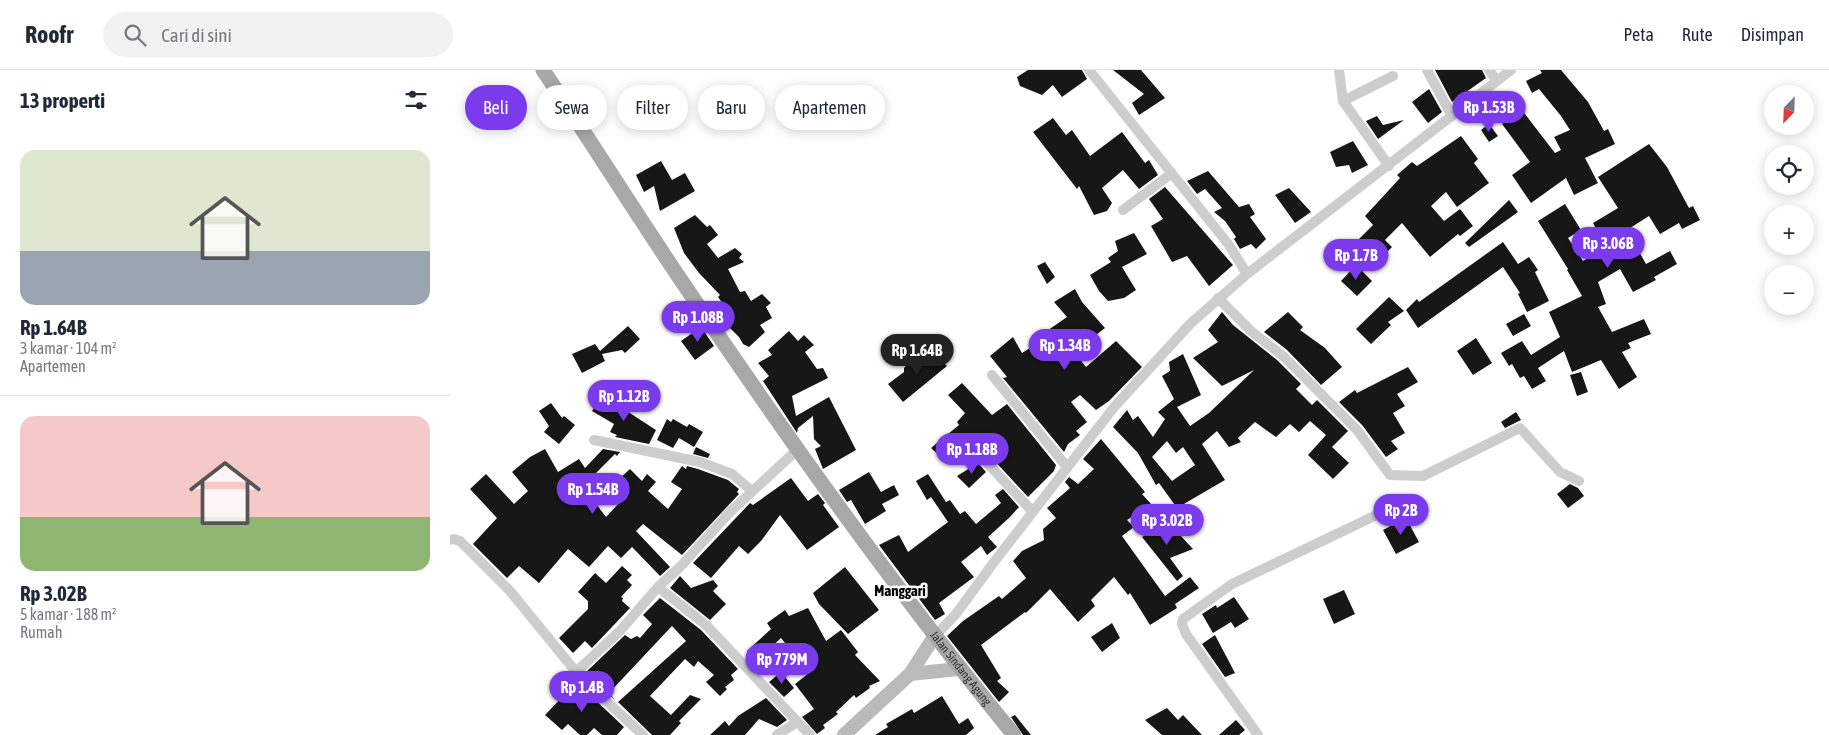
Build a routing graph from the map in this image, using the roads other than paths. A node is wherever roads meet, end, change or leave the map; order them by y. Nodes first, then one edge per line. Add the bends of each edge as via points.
1 (543, 70) edge
2 (1089, 70) edge
3 (1339, 70) edge
4 (1427, 70) edge
5 (1489, 70) edge
6 (1511, 70) edge
7 (1393, 76) dead end
8 (1497, 81) junction
9 (1343, 101) junction
10 (1452, 116) junction
11 (1389, 166) junction
12 (1172, 173) junction
13 (1123, 210) dead end
14 (1247, 274) junction
15 (1218, 298) junction
16 (992, 375) dead end
17 (594, 440) dead end
18 (798, 449) junction
19 (975, 450) dead end
20 (1067, 467) junction
21 (1580, 481) dead end
22 (752, 491) junction
23 (1389, 508) dead end
24 (1033, 512) junction
25 (450, 540) edge
26 (658, 587) junction
27 (934, 637) junction
28 (958, 668) junction
29 (576, 671) junction
30 (910, 674) junction
31 (797, 722) junction
32 (643, 735) edge
33 (777, 735) edge
34 (810, 735) edge
35 (844, 735) edge
36 (1014, 735) edge
37 (1258, 735) edge

1 - 18 main road via 688,292
2 - 12 street
3 - 9 street
4 - 10 street
5 - 8 street
6 - 8 street
7 - 9 street
8 - 10 street
9 - 11 street
10 - 11 street
11 - 14 street
12 - 13 street
12 - 14 street via 1230,245
14 - 15 street
15 - 20 street via 1152,364
15 - 21 street via 1252,332 1282,355 1357,430 1390,476 1424,476 1520,428 1560,472
16 - 20 street
17 - 22 street via 700,462 732,474
18 - 22 street
18 - 27 main road
19 - 24 street
20 - 24 street
22 - 26 street
23 - 37 street via 1232,584 1183,619 1186,634
24 - 27 street via 956,614
25 - 29 street via 460,541 510,592
26 - 29 street via 620,631
26 - 31 street via 706,625
27 - 28 main road, Jalan Sindang Agung
27 - 30 main road, Jalan Sindang Agung
28 - 30 main road
28 - 36 main road, Jalan Sindang Agung
29 - 32 street
30 - 35 main road, Jalan Sindang Agung
31 - 33 street
31 - 34 street

